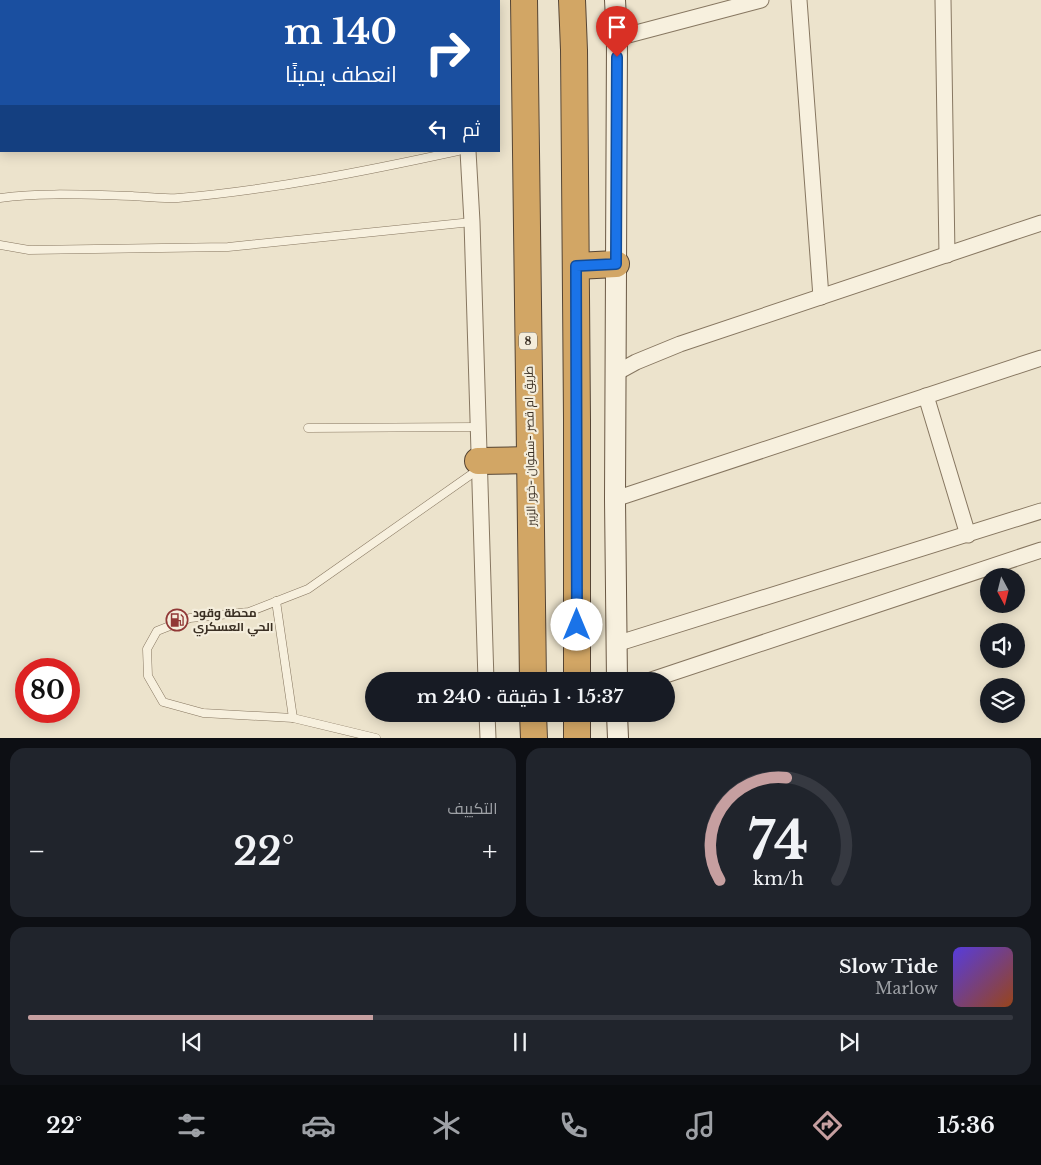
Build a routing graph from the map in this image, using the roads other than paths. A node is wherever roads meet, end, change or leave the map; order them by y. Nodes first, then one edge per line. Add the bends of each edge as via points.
1 (524, 0) edge
2 (572, 0) edge
3 (616, 0) edge
4 (760, 0) edge
5 (799, 0) edge
6 (943, 0) edge
7 (617, 38) junction
8 (453, 152) edge
9 (468, 152) edge
10 (0, 198) edge
11 (472, 222) junction
12 (1041, 223) edge
13 (0, 245) edge
14 (947, 255) junction
15 (616, 264) junction
16 (576, 266) junction
17 (821, 297) junction
18 (1041, 358) edge
19 (616, 373) junction
20 (926, 396) junction
21 (477, 427) junction
22 (308, 428) dead end
23 (530, 460) junction
24 (478, 465) junction
25 (615, 499) junction
26 (1041, 511) edge
27 (968, 535) junction
28 (1041, 550) edge
29 (276, 601) junction
30 (616, 644) junction
31 (486, 672) edge
32 (533, 672) edge
33 (577, 672) edge
34 (617, 672) edge
35 (675, 672) edge
36 (293, 718) junction
37 (487, 722) edge
38 (533, 722) edge
39 (577, 722) edge
40 (617, 722) edge
41 (376, 738) edge
42 (488, 738) edge
43 (534, 738) edge
44 (577, 738) edge
45 (618, 738) edge

1 - 23 highway, طريق ام قصر -سفوان -خور الزبير / 8
2 - 16 highway
3 - 7 main road
4 - 7 street
5 - 17 street
6 - 14 street
7 - 15 main road
8 - 10 lane via 279,185 176,198 85,195
9 - 11 street
11 - 13 lane via 228,247 29,250
11 - 21 street
12 - 14 street
14 - 17 street
15 - 16 highway
15 - 19 main road
16 - 33 highway
17 - 19 street via 680,344
18 - 20 street
19 - 25 main road
20 - 25 street
20 - 27 street
21 - 22 lane
21 - 24 street
23 - 24 highway
23 - 32 highway, طريق ام قصر -سفوان -خور الزبير / 8
24 - 29 lane via 308,589
24 - 31 street
25 - 30 main road
26 - 27 street
27 - 30 street
28 - 35 street
29 - 36 lane
29 - 36 lane via 249,612 190,618 156,631 147,649 148,676 162,702 203,713
30 - 34 main road
36 - 41 lane
37 - 42 street
38 - 43 highway
39 - 44 highway
40 - 45 main road

